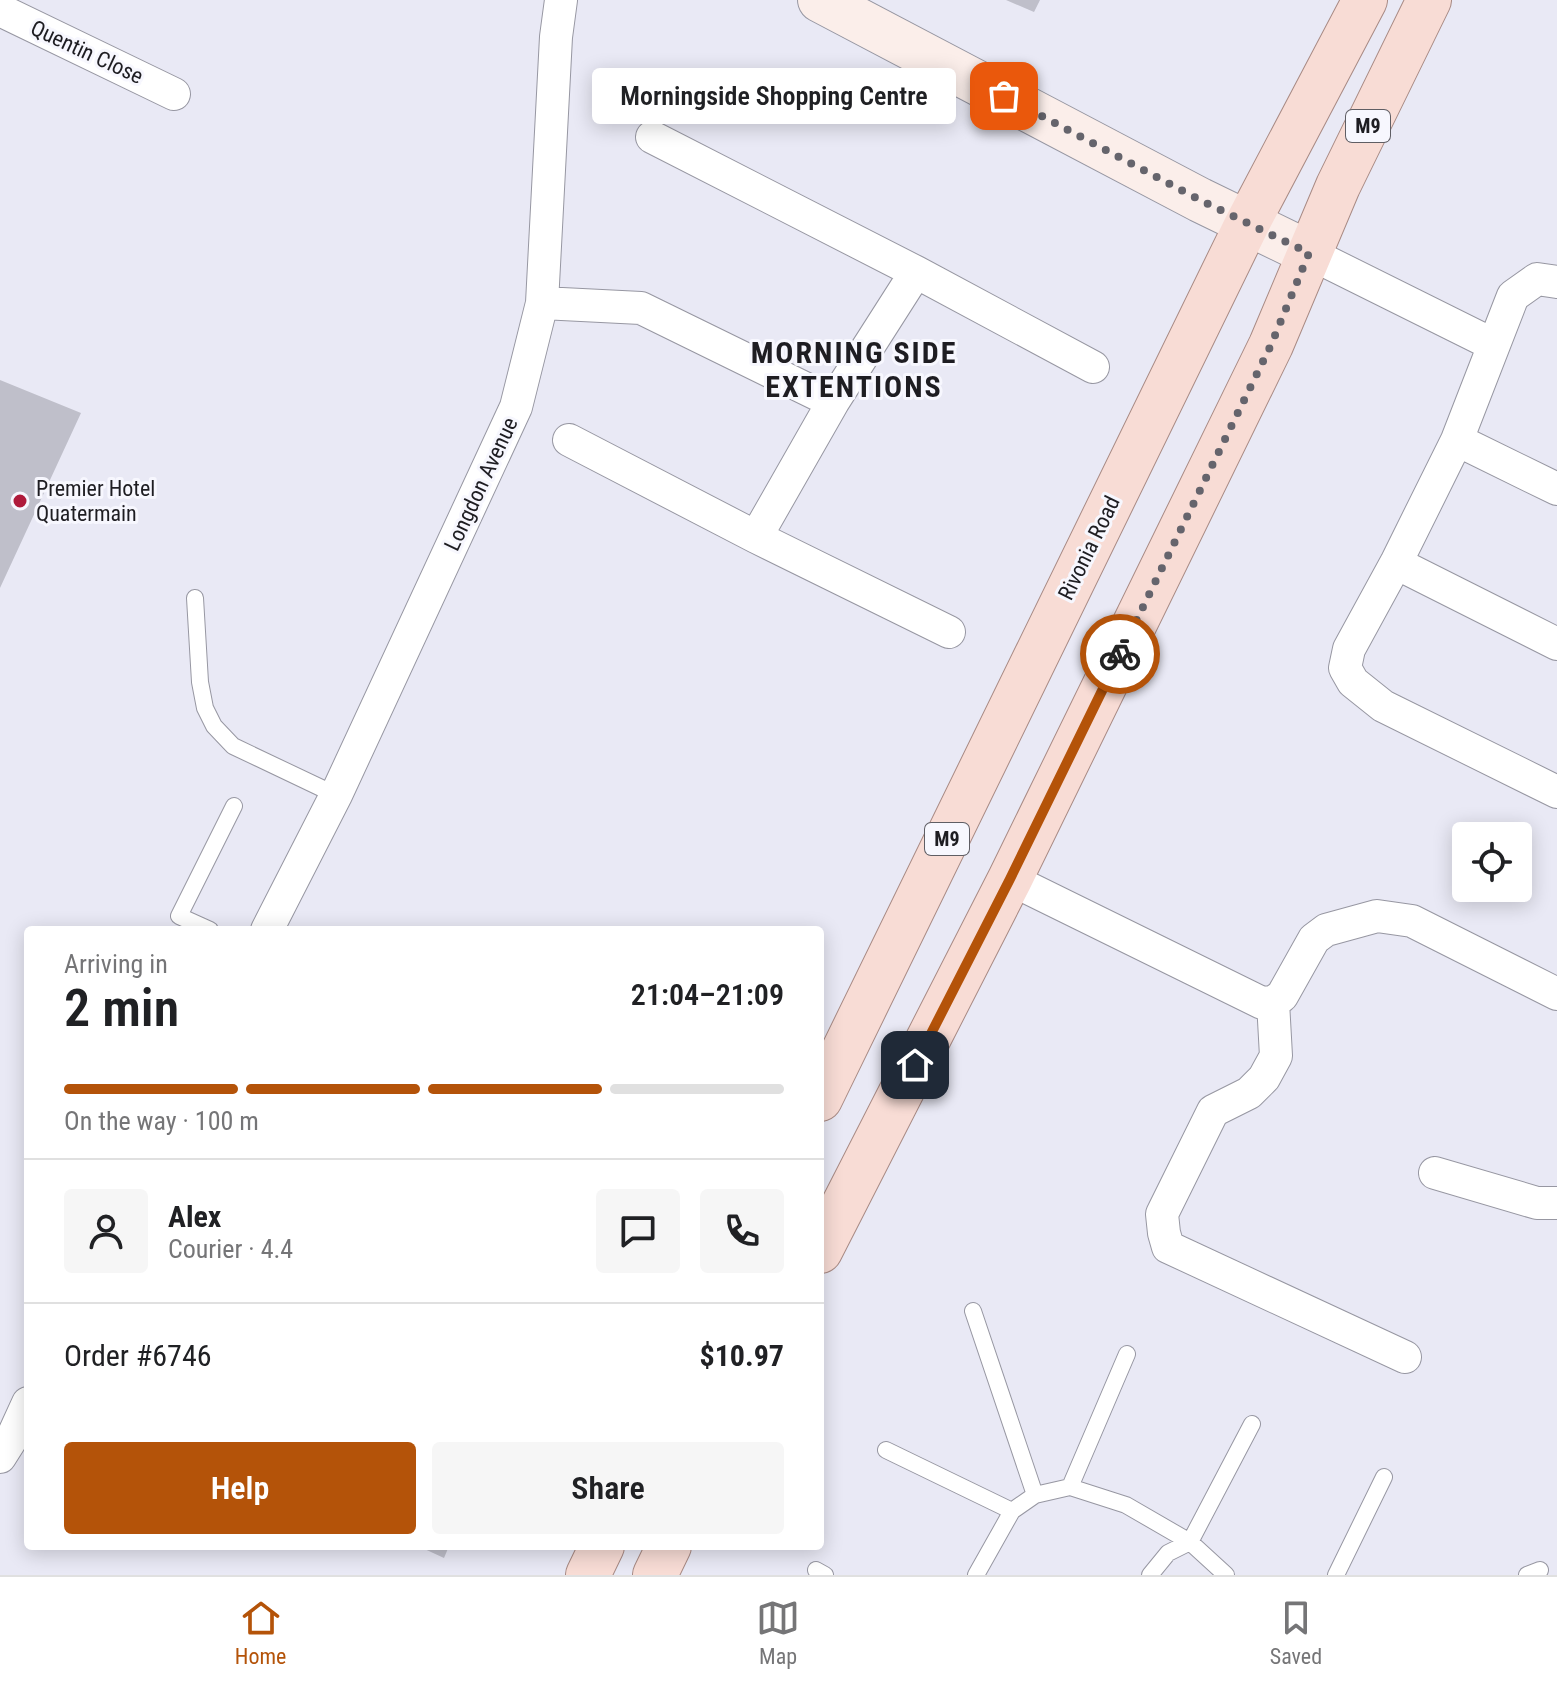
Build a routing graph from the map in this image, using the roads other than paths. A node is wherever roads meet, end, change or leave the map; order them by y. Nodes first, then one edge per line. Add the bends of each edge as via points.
1 (561, 0) edge
2 (820, 0) edge
3 (1365, 0) edge
4 (1429, 0) edge
5 (0, 10) edge
6 (174, 94) dead end
7 (652, 137) dead end
8 (1247, 224) junction
9 (1309, 253) junction
10 (916, 272) junction
11 (1557, 282) edge
12 (542, 303) junction
13 (1494, 345) junction
14 (1093, 367) dead end
15 (833, 402) junction
16 (569, 440) dead end
17 (1457, 440) junction
18 (1557, 489) edge
19 (756, 537) junction
20 (1396, 563) junction
21 (195, 598) dead end
22 (949, 632) dead end
23 (1557, 644) edge
24 (1557, 792) edge
25 (336, 795) junction
26 (234, 806) dead end
27 (1010, 879) junction
28 (175, 923) edge
29 (269, 926) edge
30 (1557, 994) edge
31 (1273, 1002) junction
32 (824, 1091) edge
33 (1435, 1173) dead end
34 (1557, 1203) edge
35 (824, 1243) edge
36 (973, 1311) dead end
37 (1127, 1354) dead end
38 (1405, 1357) dead end
39 (17, 1406) edge
40 (1252, 1424) dead end
41 (886, 1450) dead end
42 (0, 1457) edge
43 (1384, 1477) dead end
44 (1070, 1487) junction
45 (1035, 1495) junction
46 (1012, 1511) junction
47 (1190, 1542) junction
48 (600, 1550) edge
49 (667, 1550) edge
50 (588, 1575) edge
51 (655, 1575) edge
52 (976, 1575) edge
53 (1150, 1575) edge
54 (1226, 1575) edge
55 (1336, 1575) edge

1 - 12 street, Longdon Avenue
2 - 8 street
3 - 8 main road, Rivonia Road / M9
4 - 9 main road, M9
5 - 6 street, Quentin Close
7 - 10 street
8 - 9 street
8 - 32 main road, Rivonia Road / M9
9 - 13 street
9 - 27 main road, M9 via 1271,345
10 - 14 street
10 - 15 street
11 - 13 street via 1537,279 1513,296
12 - 15 street via 641,308
12 - 25 street, Longdon Avenue via 516,407
13 - 17 street
15 - 19 street
16 - 19 street
17 - 18 street
17 - 20 street
19 - 22 street
20 - 23 street
20 - 24 street via 1349,649 1345,668 1353,682 1383,706
21 - 25 lane via 200,682 214,726 233,746
25 - 29 street, Longdon Avenue
26 - 28 lane
27 - 31 street via 1250,999
27 - 35 main road, M9
30 - 31 street via 1412,921 1387,915 1318,935 1282,996
31 - 38 street via 1276,1056 1249,1093 1213,1111 1162,1214 1168,1247
33 - 34 street via 1537,1203
36 - 45 lane
37 - 44 lane
39 - 42 street via 12,1438
40 - 47 lane
41 - 46 lane
43 - 55 lane
44 - 45 lane
44 - 47 lane via 1126,1505
45 - 46 lane
46 - 52 lane
47 - 53 lane via 1168,1553
47 - 54 lane
48 - 50 main road
49 - 51 main road

